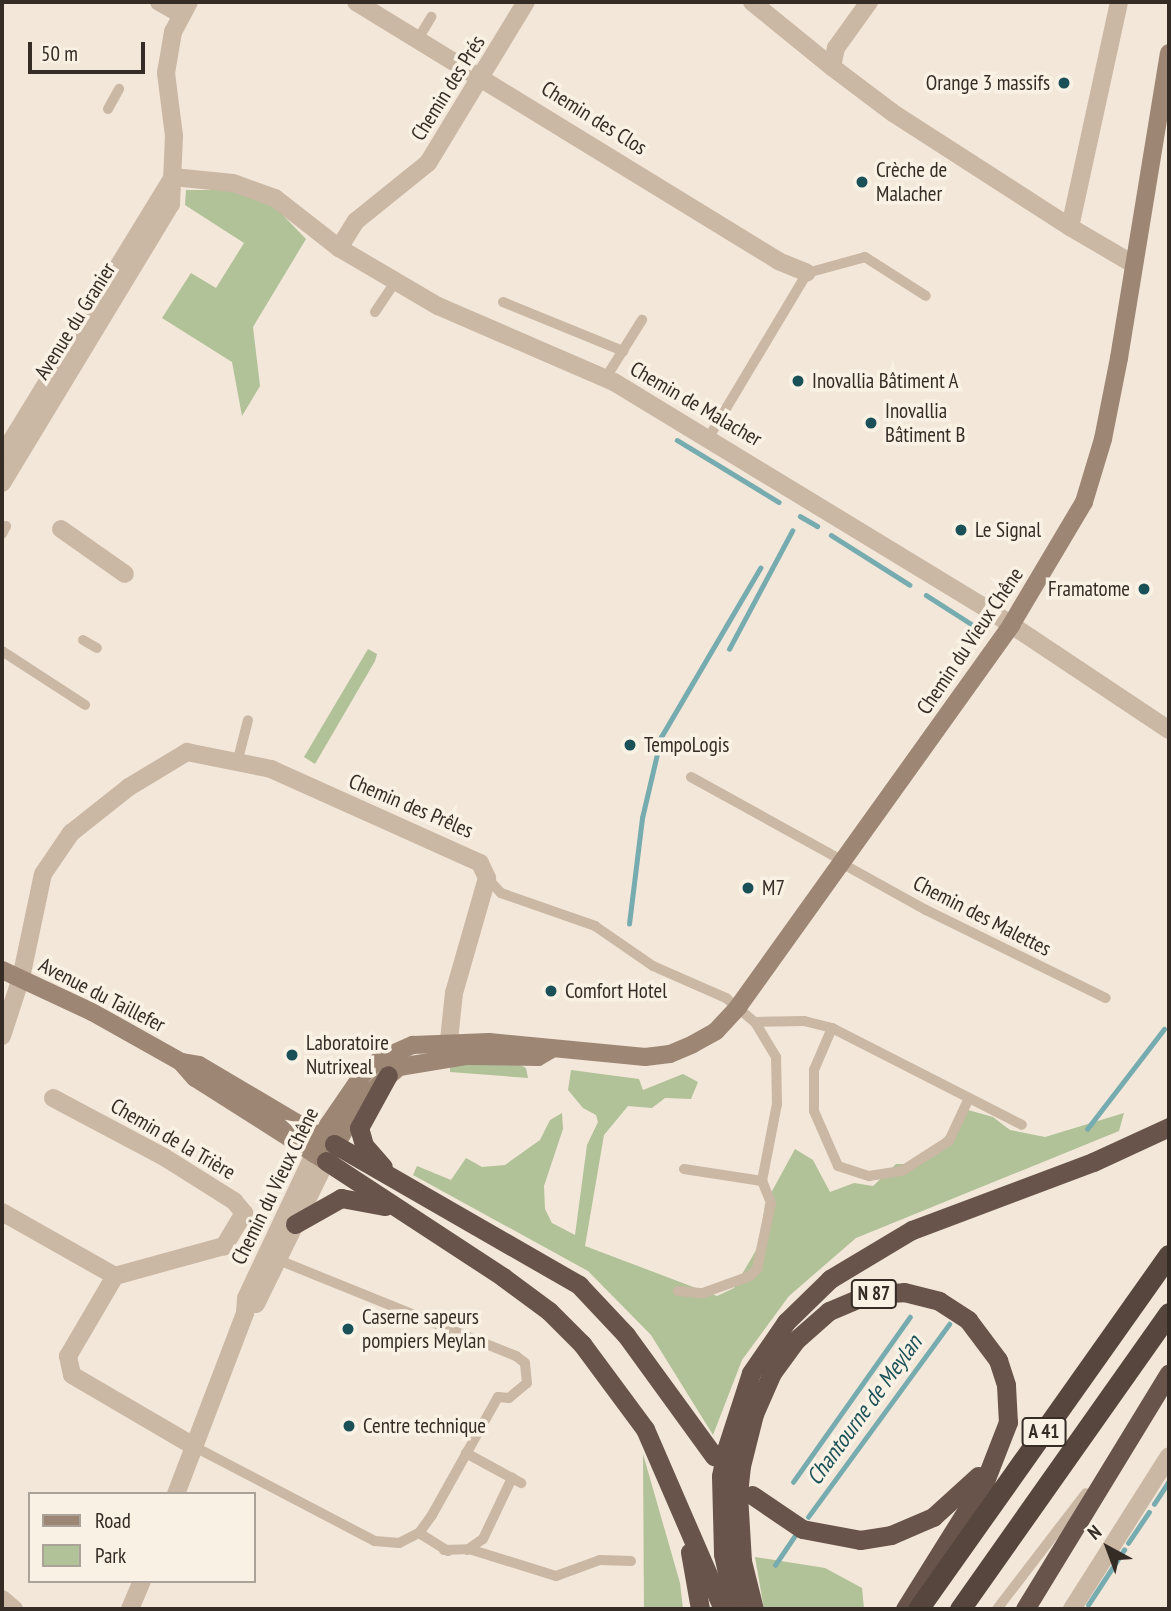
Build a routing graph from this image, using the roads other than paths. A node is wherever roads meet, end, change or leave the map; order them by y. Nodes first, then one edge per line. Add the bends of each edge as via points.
1 (159, 2) edge
2 (356, 2) edge
3 (526, 2) edge
4 (752, 2) edge
5 (869, 2) edge
6 (1119, 2) edge
7 (186, 8) edge
8 (431, 17) dead end
9 (418, 39) junction
10 (1169, 53) edge
11 (832, 67) junction
12 (482, 76) junction
13 (119, 89) dead end
14 (108, 109) dead end
15 (173, 177) junction
16 (1070, 227) junction
17 (339, 248) junction
18 (1133, 264) junction
19 (807, 273) junction
20 (396, 282) junction
21 (926, 296) dead end
22 (503, 302) dead end
23 (375, 312) dead end
24 (642, 320) dead end
25 (623, 351) junction
26 (605, 379) junction
27 (709, 437) junction
28 (2, 456) edge
29 (4, 476) edge
30 (61, 529) dead end
31 (125, 574) dead end
32 (1011, 625) junction
33 (83, 640) dead end
34 (97, 648) dead end
35 (2, 650) edge
36 (85, 705) dead end
37 (248, 720) dead end
38 (1169, 730) edge
39 (233, 760) junction
40 (691, 777) dead end
41 (844, 863) junction
42 (487, 878) junction
43 (2, 970) edge
44 (20, 978) junction
45 (1106, 998) dead end
46 (738, 1007) junction
47 (755, 1022) junction
48 (832, 1028) junction
49 (2, 1036) edge
50 (449, 1040) junction
51 (552, 1049) junction
52 (388, 1074) junction
53 (53, 1098) dead end
54 (969, 1098) junction
55 (1022, 1125) dead end
56 (1169, 1127) edge
57 (324, 1149) junction
58 (684, 1169) dead end
59 (762, 1181) junction
60 (398, 1182) junction
61 (400, 1210) junction
62 (2, 1212) edge
63 (295, 1224) junction
64 (1169, 1255) edge
65 (272, 1257) junction
66 (115, 1276) junction
67 (678, 1291) dead end
68 (1169, 1313) edge
69 (1169, 1373) edge
70 (1004, 1438) junction
71 (192, 1446) junction
72 (466, 1453) junction
73 (720, 1453) junction
74 (1169, 1456) edge
75 (1113, 1460) junction
76 (177, 1492) edge
77 (745, 1495) junction
78 (683, 1517) junction
79 (419, 1533) junction
80 (468, 1549) junction
81 (631, 1561) dead end
82 (141, 1583) edge
83 (2, 1599) edge
84 (14, 1609) edge
85 (131, 1609) edge
86 (700, 1609) edge
87 (723, 1609) edge
88 (735, 1609) edge
89 (754, 1609) edge
90 (905, 1609) edge
91 (918, 1609) edge
92 (960, 1609) edge
93 (997, 1609) edge
94 (1025, 1609) edge
95 (1072, 1609) edge

1 - 7 street
2 - 9 street, Chemin des Clos
3 - 12 street, Chemin des Prés
4 - 11 street
5 - 11 street via 836,48
6 - 16 street
7 - 15 street, Avenue du Granier via 169,46 166,73
8 - 9 lane
9 - 12 street, Chemin des Clos
10 - 18 main road, Chemin du Vieux Chêne
11 - 16 street via 893,113
12 - 17 street, Chemin des Prés via 428,163 356,221
12 - 19 street, Chemin des Clos via 778,261
13 - 14 lane
15 - 17 street, Chemin de Malacher via 233,183 275,198
15 - 28 street, Avenue du Granier
15 - 29 street, Avenue du Granier via 171,204 160,227
16 - 18 street
17 - 20 street, Chemin de Malacher
18 - 32 main road, Chemin du Vieux Chêne via 1095,472 1084,502
19 - 21 lane via 865,257
19 - 27 lane
20 - 23 lane
20 - 26 street, Chemin de Malacher via 515,342
22 - 25 lane
24 - 25 lane
25 - 26 lane
26 - 27 street, Chemin de Malacher
27 - 32 street, Chemin de Malacher
30 - 31 street
32 - 38 street, Chemin de Malacher
32 - 41 main road, Chemin du Vieux Chêne
33 - 34 lane
35 - 36 lane
37 - 39 lane
39 - 42 street, Chemin des Prêles via 271,769 468,855 480,863
39 - 44 street, Chemin des Prêles via 187,752 129,787 71,833 43,874
40 - 41 lane, Chemin des Malettes
41 - 45 lane, Chemin des Malettes via 926,911
41 - 46 main road, Chemin du Vieux Chêne
42 - 46 lane via 501,893 595,926 653,966
42 - 50 street via 454,993
43 - 44 main road, Avenue du Taillefer
44 - 49 street, Chemin des Prêles
44 - 57 main road, Avenue du Taillefer via 181,1062 195,1078
46 - 47 lane
46 - 51 main road, Chemin du Vieux Chêne via 716,1031 670,1054 645,1057
47 - 48 lane via 804,1021
47 - 59 lane via 776,1057 777,1104
48 - 54 lane
48 - 54 lane via 814,1070 814,1111 838,1166 869,1176 902,1171 949,1142
50 - 51 main road, Chemin du Vieux Chêne
50 - 57 main road, Chemin du Vieux Chêne via 413,1045 381,1059 351,1088
51 - 52 main road, Chemin du Vieux Chêne via 538,1057 467,1056 412,1062
52 - 57 main road, Chemin du Vieux Chêne
52 - 60 highway via 359,1128 364,1145
53 - 66 street, Chemin de la Trière via 164,1157 234,1201 244,1213 224,1246
54 - 55 lane
56 - 73 highway via 1093,1162 912,1230 830,1279 786,1322 751,1373
57 - 60 highway
57 - 61 highway
57 - 63 street, Chemin du Vieux Chêne
57 - 65 street, Chemin du Vieux Chêne
58 - 59 lane
59 - 67 lane via 771,1203 757,1269 703,1293
60 - 73 highway via 579,1285 626,1335
61 - 63 highway via 341,1198
61 - 78 highway via 531,1297 582,1344 645,1429
62 - 66 street
63 - 65 street, Chemin du Vieux Chêne
64 - 91 highway, A 41
65 - 71 street, Chemin du Vieux Chêne via 256,1304 245,1313
65 - 72 lane via 525,1363 527,1383 509,1398 498,1397
66 - 71 street via 68,1356 72,1375
68 - 92 highway, A 41
69 - 75 highway
70 - 77 highway via 954,1502 918,1526 891,1535 860,1540 814,1534
70 - 77 highway, N 87, bridge via 1009,1414 1006,1385 988,1342 968,1320 939,1301 883,1292 837,1307 788,1350 754,1414 741,1466
70 - 90 highway, N 87 via 985,1481
71 - 76 street, Chemin du Vieux Chêne
71 - 79 lane via 375,1541 399,1543
72 - 79 lane
72 - 80 lane via 517,1481 482,1539
73 - 88 highway, bridge via 723,1554
74 - 95 street
75 - 93 lane
75 - 94 highway
77 - 89 highway, N 87 via 742,1561
78 - 86 highway
78 - 87 highway
79 - 80 lane via 444,1550
80 - 81 lane via 556,1576 600,1560
82 - 85 street
83 - 84 street

